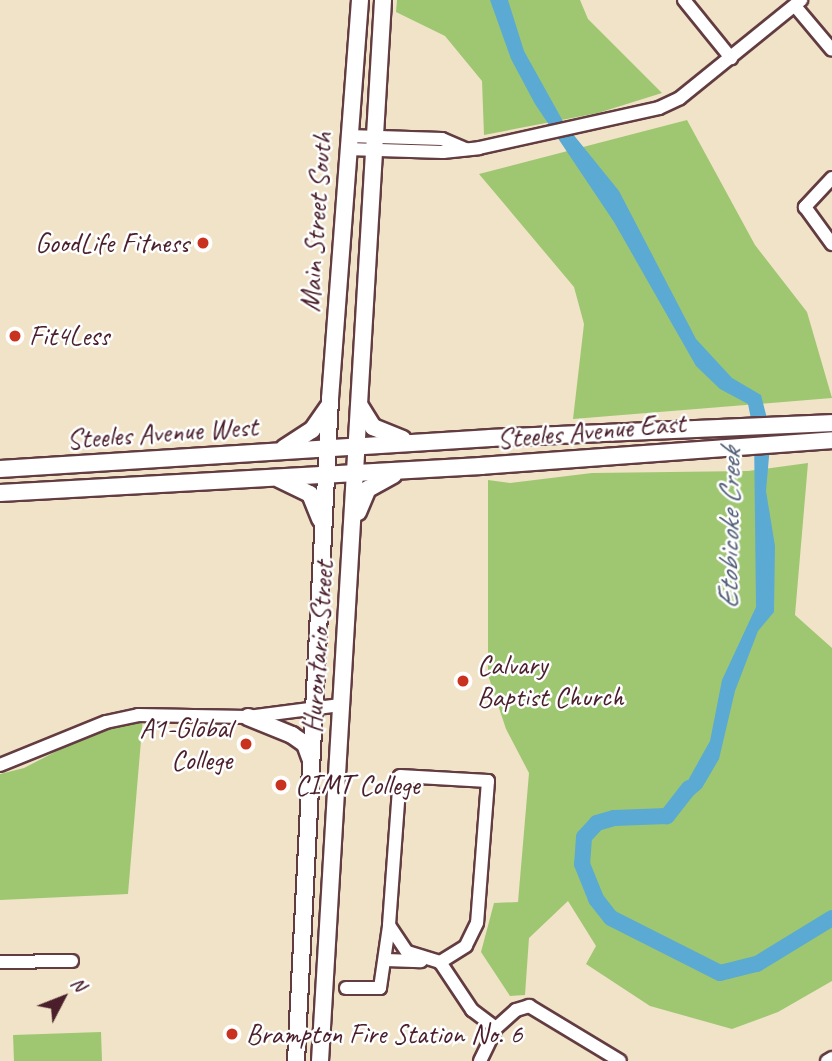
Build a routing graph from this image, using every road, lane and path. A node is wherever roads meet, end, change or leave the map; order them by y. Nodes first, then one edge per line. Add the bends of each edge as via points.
1 (360, 0) edge
2 (383, 0) edge
3 (684, 0) edge
4 (798, 3) edge
5 (832, 50) edge
6 (731, 58) junction
7 (347, 143) junction
8 (375, 143) junction
9 (832, 178) edge
10 (832, 244) edge
11 (339, 275) junction
12 (367, 275) junction
13 (330, 399) junction
14 (359, 403) junction
15 (832, 423) edge
16 (809, 433) junction
17 (721, 438) junction
18 (832, 440) edge
19 (414, 443) junction
20 (356, 446) junction
21 (328, 448) junction
22 (279, 451) junction
23 (111, 463) junction
24 (0, 469) edge
25 (412, 470) junction
26 (355, 472) junction
27 (326, 474) junction
28 (267, 477) junction
29 (81, 488) junction
30 (0, 493) edge
31 (352, 531) junction
32 (323, 535) junction
33 (340, 705) junction
34 (314, 710) junction
35 (248, 717) junction
36 (311, 760) junction
37 (0, 765) edge
38 (389, 925) junction
39 (386, 960) junction
40 (72, 961) dead end
41 (0, 962) edge
42 (434, 962) junction
43 (346, 988) dead end
44 (496, 1028) junction
45 (832, 1058) edge
46 (296, 1061) edge
47 (320, 1061) edge
48 (480, 1061) edge
49 (620, 1061) edge
50 (827, 1061) edge

1 - 7 main road, Main Street South
2 - 8 main road, Main Street South
3 - 6 street
4 - 5 street
4 - 6 street
6 - 8 street via 659,108 588,127 466,149 442,139
7 - 8 street
7 - 11 main road, Main Street South
8 - 12 main road, Main Street South
9 - 10 street via 805,207
11 - 12 main road
11 - 13 main road, Main Street South
12 - 14 main road, Main Street South
13 - 21 main road, Main Street South
13 - 22 main road via 312,430
14 - 19 main road via 373,427
14 - 20 main road, Main Street South
15 - 16 main road, Steeles Avenue East
16 - 17 main road, Steeles Avenue East
16 - 18 main road, Steeles Avenue East
17 - 19 main road, Steeles Avenue East
17 - 25 main road, Steeles Avenue East
19 - 20 main road, Steeles Avenue East
20 - 21 main road, Steeles Avenue West
20 - 26 main road, Hurontario Street
21 - 22 main road, Steeles Avenue West
21 - 27 main road, Hurontario Street
22 - 23 main road, Steeles Avenue West
23 - 24 main road, Steeles Avenue West
23 - 29 main road via 97,480
25 - 26 main road, Steeles Avenue East
25 - 31 main road via 368,490
26 - 27 main road, Steeles Avenue West
26 - 31 main road, Hurontario Street
27 - 28 main road, Steeles Avenue West
27 - 32 main road, Hurontario Street
28 - 29 main road, Steeles Avenue West
28 - 32 main road via 291,482 310,494
29 - 30 main road, Steeles Avenue West
31 - 33 main road, Hurontario Street
32 - 34 main road, Hurontario Street
33 - 34 street
33 - 47 main road, Hurontario Street
34 - 35 street
34 - 36 main road, Hurontario Street
35 - 36 main road via 292,735 305,744
35 - 37 street via 138,715 106,722
36 - 46 main road, Hurontario Street
38 - 39 street
38 - 42 street via 407,952
38 - 42 street via 400,776 488,780 477,923 466,946
39 - 42 street
39 - 43 street via 380,988
40 - 41 street
42 - 44 street via 472,1010
44 - 48 street
44 - 49 street via 516,1010 535,1006
45 - 50 street

